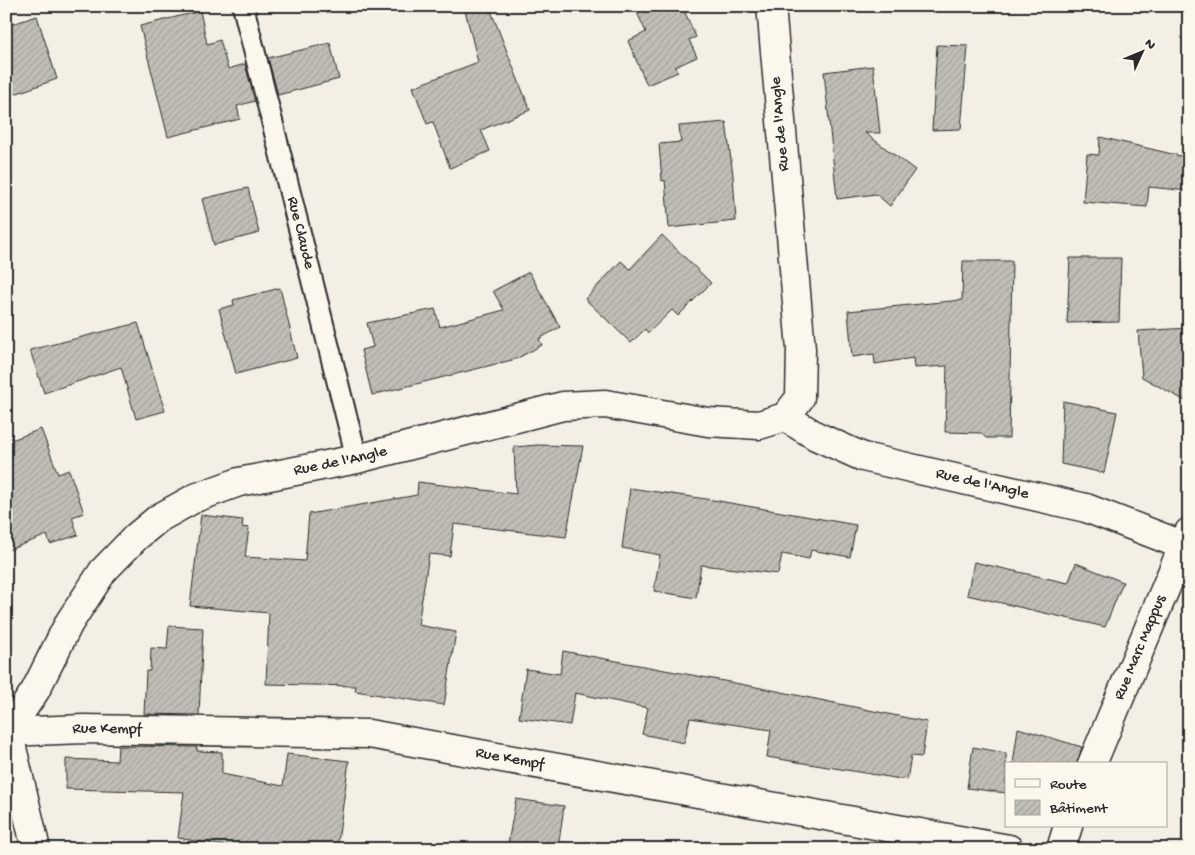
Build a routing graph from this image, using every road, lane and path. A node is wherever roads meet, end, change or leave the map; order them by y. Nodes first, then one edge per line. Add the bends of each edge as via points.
1 (243, 6) edge
2 (771, 6) edge
3 (785, 417) junction
4 (357, 459) junction
5 (1186, 538) edge
6 (7, 732) edge
7 (1093, 762) edge
8 (1067, 828) edge
9 (36, 849) edge
10 (1009, 849) edge
11 (1061, 849) edge

1 - 4 lane, Rue Claude
2 - 3 street, Rue de l'Angle via 802,349 800,398
3 - 4 street, Rue de l'Angle via 759,425 708,422 605,404 563,406
3 - 5 street, Rue de l'Angle via 816,436 863,457 1086,508
4 - 6 street, Rue de l'Angle via 239,482 195,498 160,518 103,571 69,623 35,691
5 - 7 street, Rue Marc Mappus
6 - 9 street
6 - 10 street, Rue Kempf via 84,729 369,734
8 - 11 street

